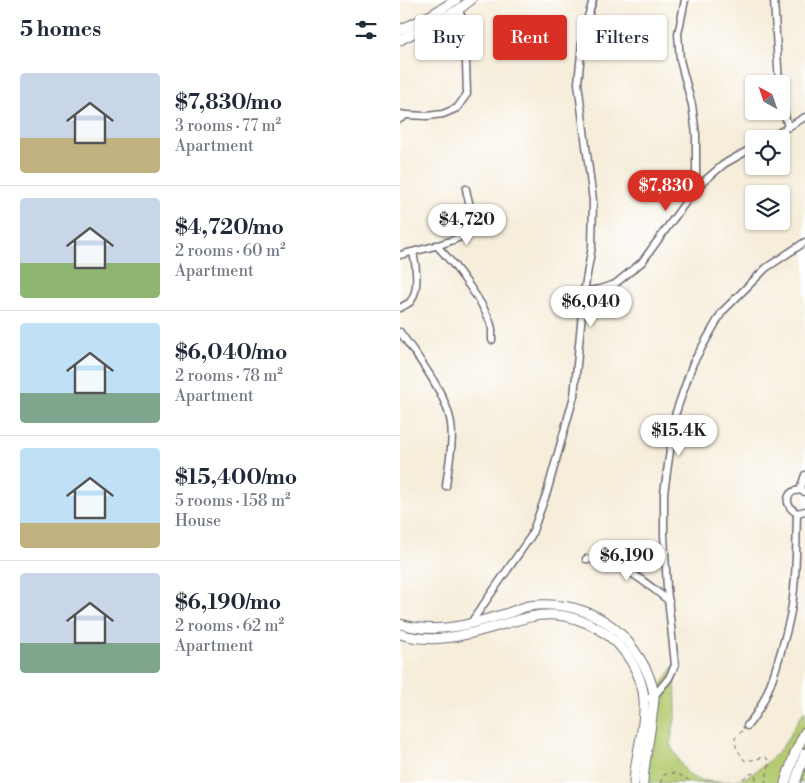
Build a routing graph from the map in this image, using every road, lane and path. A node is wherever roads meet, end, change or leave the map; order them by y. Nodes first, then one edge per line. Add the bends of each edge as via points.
1 (456, 0) edge
2 (471, 0) edge
3 (593, 0) edge
4 (685, 0) edge
5 (774, 0) edge
6 (458, 10) junction
7 (400, 30) edge
8 (400, 40) edge
9 (778, 75) edge
10 (402, 116) edge
11 (805, 117) edge
12 (786, 120) edge
13 (788, 127) junction
14 (783, 130) edge
15 (745, 152) edge
16 (696, 188) junction
17 (466, 189) dead end
18 (805, 242) edge
19 (436, 245) junction
20 (413, 252) junction
21 (400, 255) edge
22 (584, 292) junction
23 (400, 308) edge
24 (400, 332) edge
25 (492, 340) dead end
26 (805, 475) edge
27 (446, 486) dead end
28 (803, 491) edge
29 (805, 511) edge
30 (797, 513) junction
31 (586, 559) dead end
32 (669, 601) junction
33 (400, 624) edge
34 (470, 624) junction
35 (400, 634) edge
36 (654, 696) junction
37 (644, 700) junction
38 (747, 726) joint
39 (805, 732) edge
40 (804, 755) edge
41 (634, 783) edge
42 (643, 783) edge
43 (660, 783) edge
44 (692, 783) edge
45 (736, 783) edge
46 (756, 783) edge
47 (766, 783) edge
48 (785, 783) edge
49 (795, 783) edge

1 - 7 street
2 - 6 street
3 - 22 street via 583,32 578,83 593,201 592,246
4 - 16 street via 678,34 680,60 696,134
5 - 9 street
6 - 8 street
6 - 10 street via 464,19 467,94 457,108 443,114
11 - 13 street
12 - 13 street
13 - 14 street
15 - 16 street via 724,164
16 - 22 street via 642,262 614,284
17 - 19 street via 472,226 470,232
18 - 32 street via 766,268 722,312 693,363 675,415 664,493
19 - 20 street
19 - 25 street via 460,273 484,311 492,328
20 - 21 street
20 - 23 street via 415,288 410,302
22 - 34 street via 574,396 547,492 531,536
24 - 27 street via 440,393 451,424
26 - 28 street
28 - 30 street via 793,491 788,496 790,510
29 - 30 street
30 - 38 street via 792,605 783,645 762,706
31 - 32 street via 601,559 620,565
32 - 36 street via 675,665
33 - 34 street via 421,629 443,629
34 - 36 street via 528,606 568,607 588,612 616,629 634,649 644,664
35 - 37 street via 429,639 453,637 531,616 574,618 590,623 619,645 636,671
36 - 37 street
36 - 42 street
37 - 41 street
38 - 47 path via 736,736 736,747 744,760 768,758
39 - 48 street
40 - 49 street
43 - 44 path via 664,775 671,773
45 - 46 path via 752,773

